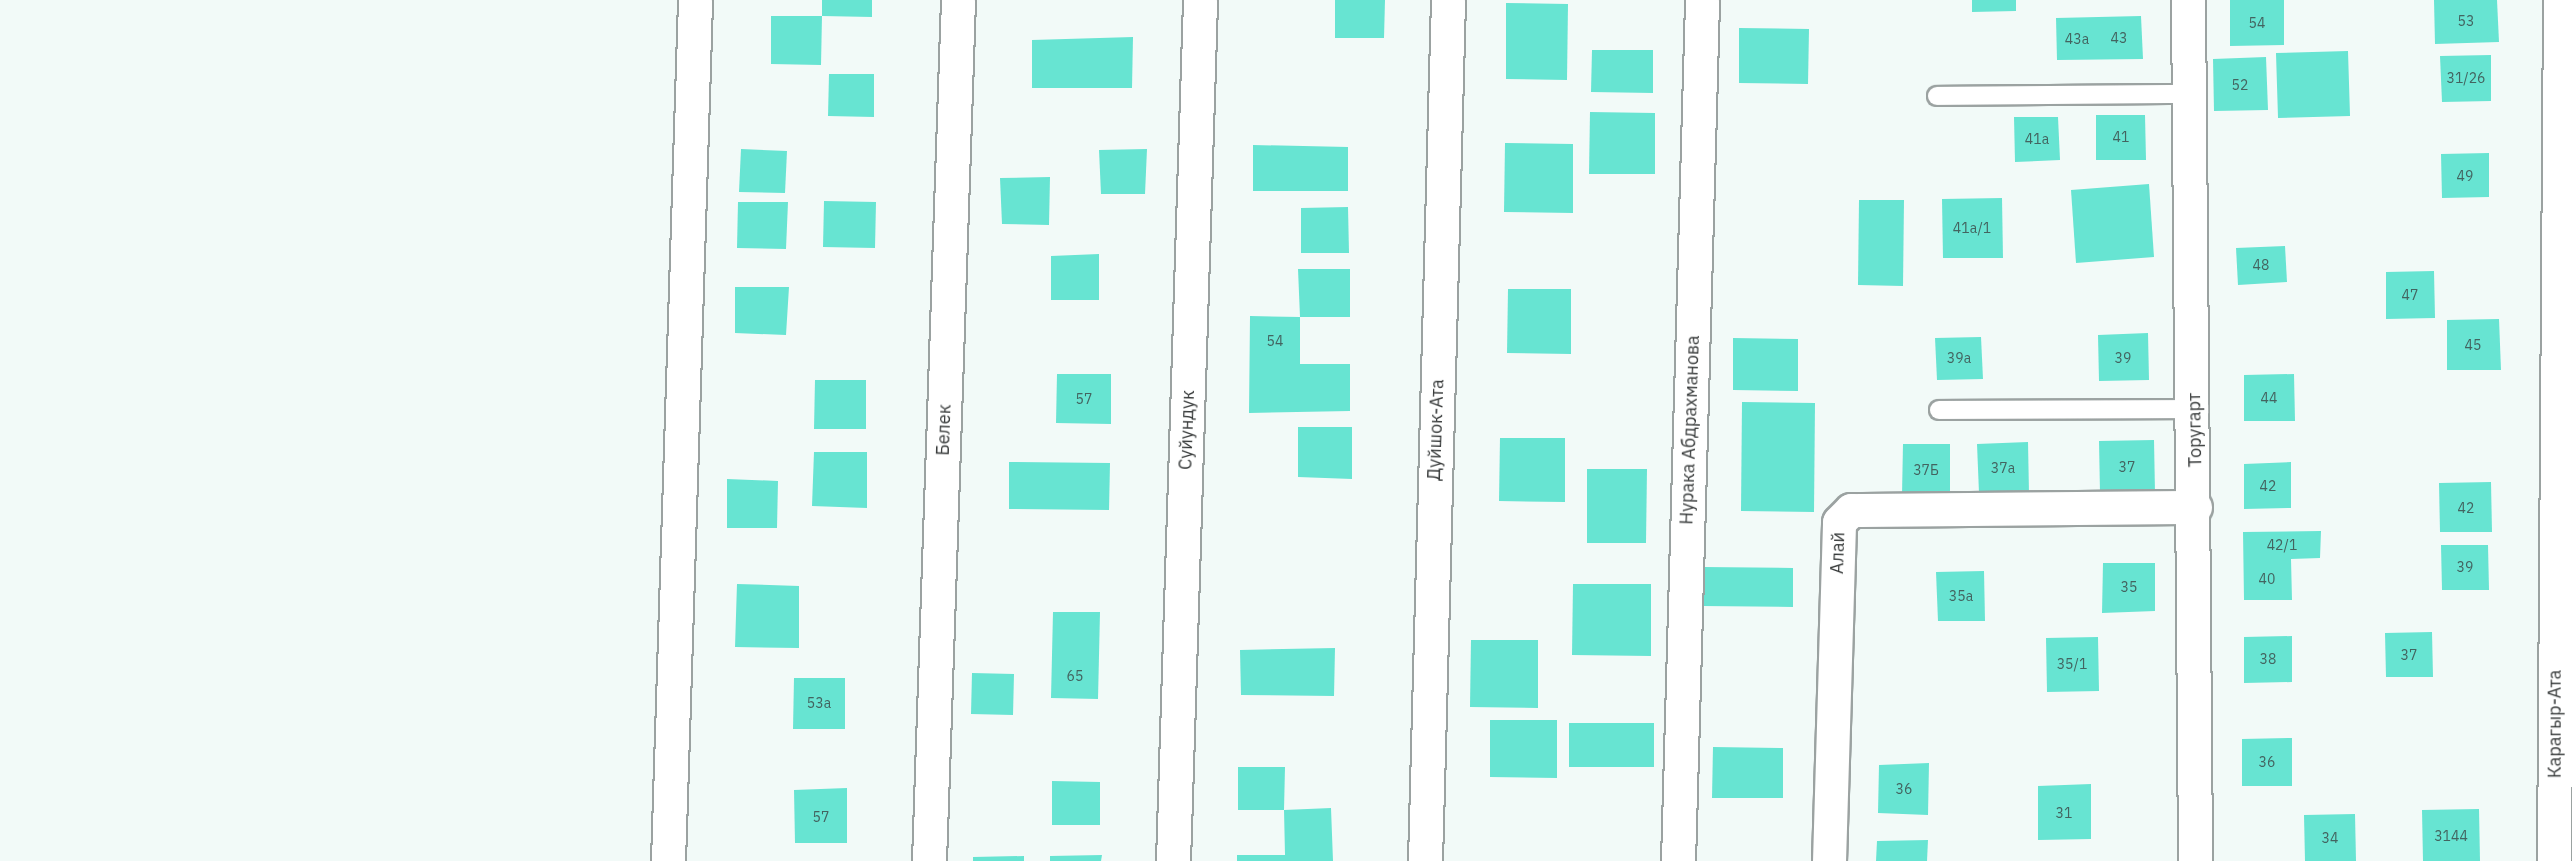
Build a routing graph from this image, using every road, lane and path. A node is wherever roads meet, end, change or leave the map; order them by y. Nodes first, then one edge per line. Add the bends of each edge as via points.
1 (695, 0) edge
2 (958, 0) edge
3 (1200, 0) edge
4 (1448, 0) edge
5 (1702, 0) edge
6 (2188, 0) edge
7 (2560, 0) edge
8 (2190, 94) junction
9 (1937, 96) dead end
10 (2194, 409) junction
11 (1938, 410) dead end
12 (2194, 507) junction
13 (668, 861) edge
14 (929, 861) edge
15 (1173, 861) edge
16 (1425, 861) edge
17 (1678, 861) edge
18 (1829, 861) edge
19 (2195, 861) edge
20 (2554, 861) edge

1 - 13 street
2 - 14 street, Белек
3 - 15 street, Суйундук
4 - 16 street, Дуйшок-Ата
5 - 17 street, Нурака Абдрахманова
6 - 8 street, Торугарт
7 - 20 street, Карагыр-Ата
8 - 9 lane
8 - 10 street, Торугарт
10 - 11 lane
10 - 12 street, Торугарт
12 - 18 street, Алай via 1851,510 1839,522
12 - 19 street, Торугарт

